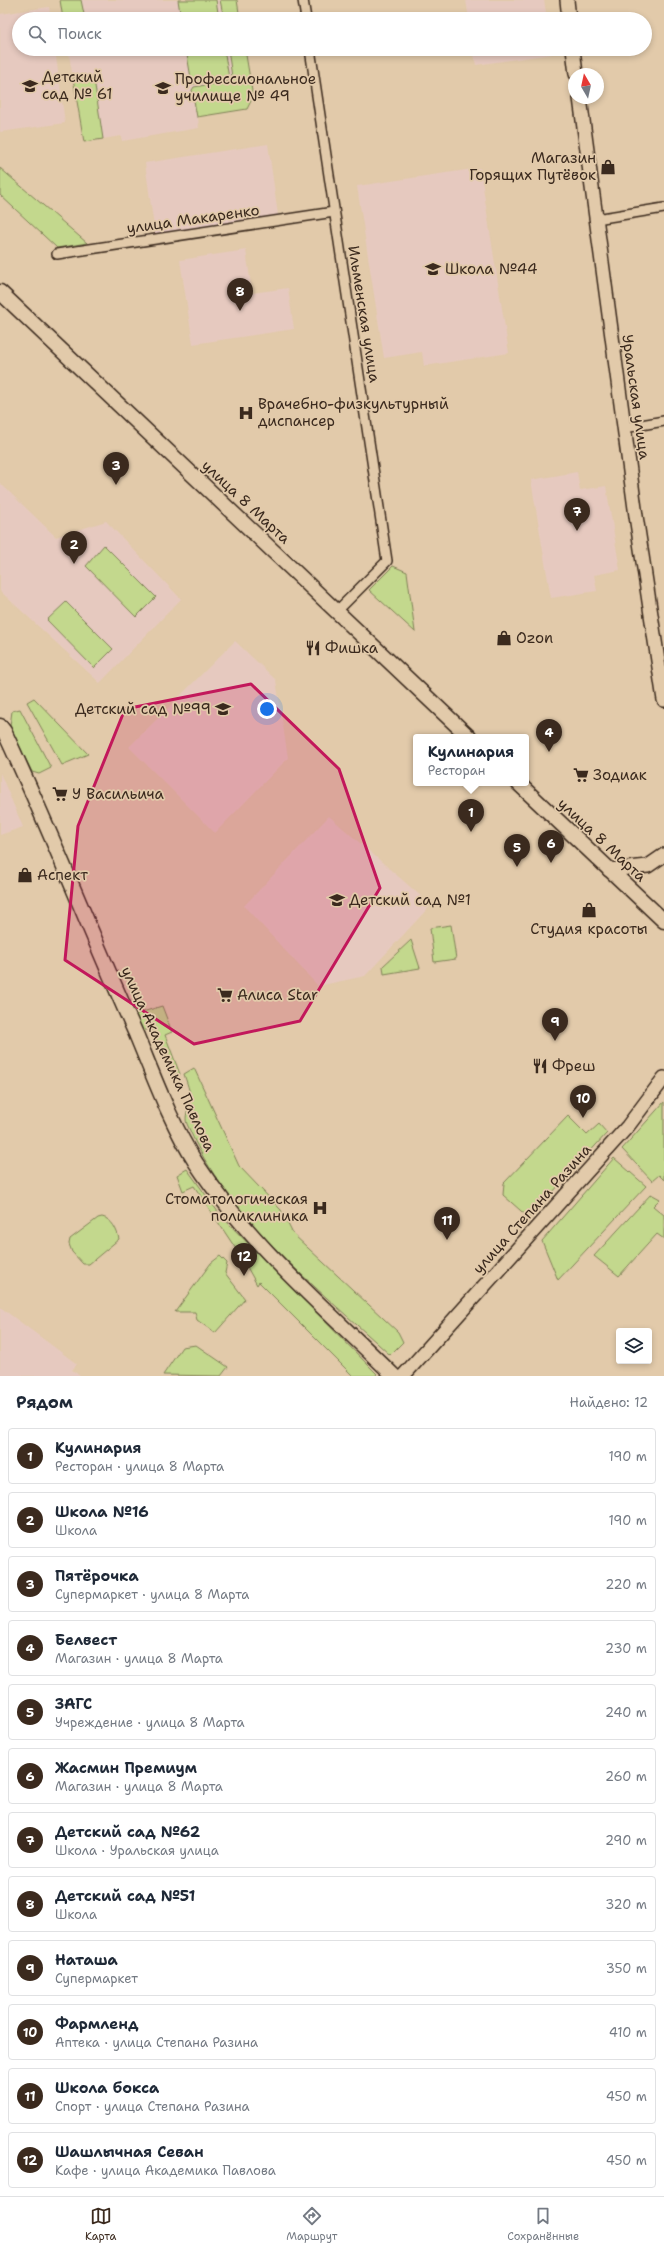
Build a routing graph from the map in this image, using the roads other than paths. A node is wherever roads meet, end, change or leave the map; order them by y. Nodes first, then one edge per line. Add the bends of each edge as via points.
1 (303, 0) edge
2 (567, 0) edge
3 (305, 12) edge
4 (568, 12) edge
5 (311, 56) edge
6 (574, 56) edge
7 (575, 68) edge
8 (581, 104) edge
9 (664, 208) edge
10 (334, 212) junction
11 (596, 220) junction
12 (57, 254) dead end
13 (0, 292) edge
14 (664, 421) edge
15 (624, 428) junction
16 (337, 611) junction
17 (664, 700) edge
18 (0, 726) edge
19 (466, 734) edge
20 (521, 786) edge
21 (664, 855) edge
22 (609, 870) junction
23 (664, 921) edge
24 (662, 1082) edge
25 (394, 1376) edge
26 (403, 1376) edge

1 - 3 street
2 - 4 street
5 - 10 street, Ильменская улица
6 - 7 street
8 - 11 street, Уральская улица
9 - 11 street
10 - 12 street, улица Макаренко
10 - 16 street, Ильменская улица via 387,561
11 - 15 street, Уральская улица
13 - 16 main road, улица 8 Марта
14 - 15 street
15 - 17 street, Уральская улица
16 - 19 main road, улица 8 Марта
18 - 25 main road, улица Академика Павлова via 28,783 171,1115 195,1162 259,1244
20 - 22 main road, улица 8 Марта
21 - 22 street via 648,866
22 - 23 main road, улица 8 Марта
24 - 26 street, улица Степана Разина via 612,1145

